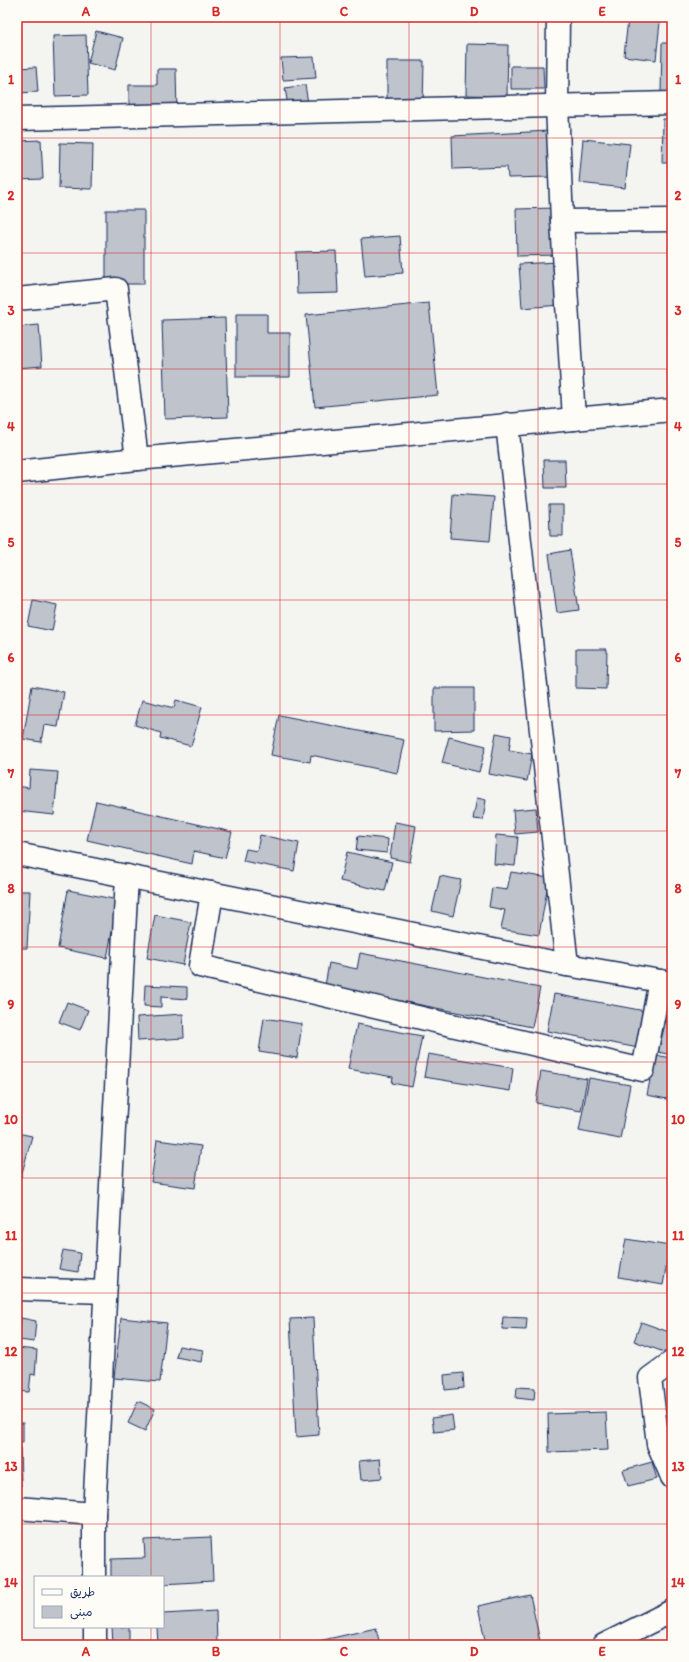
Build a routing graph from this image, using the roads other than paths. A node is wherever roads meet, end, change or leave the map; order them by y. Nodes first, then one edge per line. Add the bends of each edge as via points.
1 (558, 17) edge
2 (672, 103) edge
3 (557, 105) junction
4 (17, 119) edge
5 (672, 220) edge
6 (562, 221) junction
7 (17, 299) edge
8 (672, 410) edge
9 (574, 419) junction
10 (507, 424) junction
11 (137, 459) junction
12 (17, 472) edge
13 (17, 854) edge
14 (127, 876) junction
15 (212, 893) junction
16 (568, 965) junction
17 (666, 982) edge
18 (17, 1289) edge
19 (105, 1292) junction
20 (672, 1362) edge
21 (665, 1443) edge
22 (672, 1477) edge
23 (17, 1508) edge
24 (94, 1514) junction
25 (94, 1576) edge
26 (672, 1611) edge
27 (94, 1628) edge
28 (95, 1645) edge
29 (604, 1645) edge

1 - 3 street
2 - 3 street
3 - 4 street
3 - 6 street
5 - 6 street
6 - 9 street
7 - 11 street via 116,289
8 - 9 street
9 - 10 street
10 - 11 street
10 - 16 street
11 - 12 street
13 - 14 street
14 - 15 street
14 - 19 street
15 - 16 street
15 - 17 street via 200,966 643,1070
16 - 17 street
18 - 19 street
19 - 24 street
20 - 21 street via 650,1378
21 - 22 street
23 - 24 street
24 - 25 street
26 - 29 street
27 - 28 street

